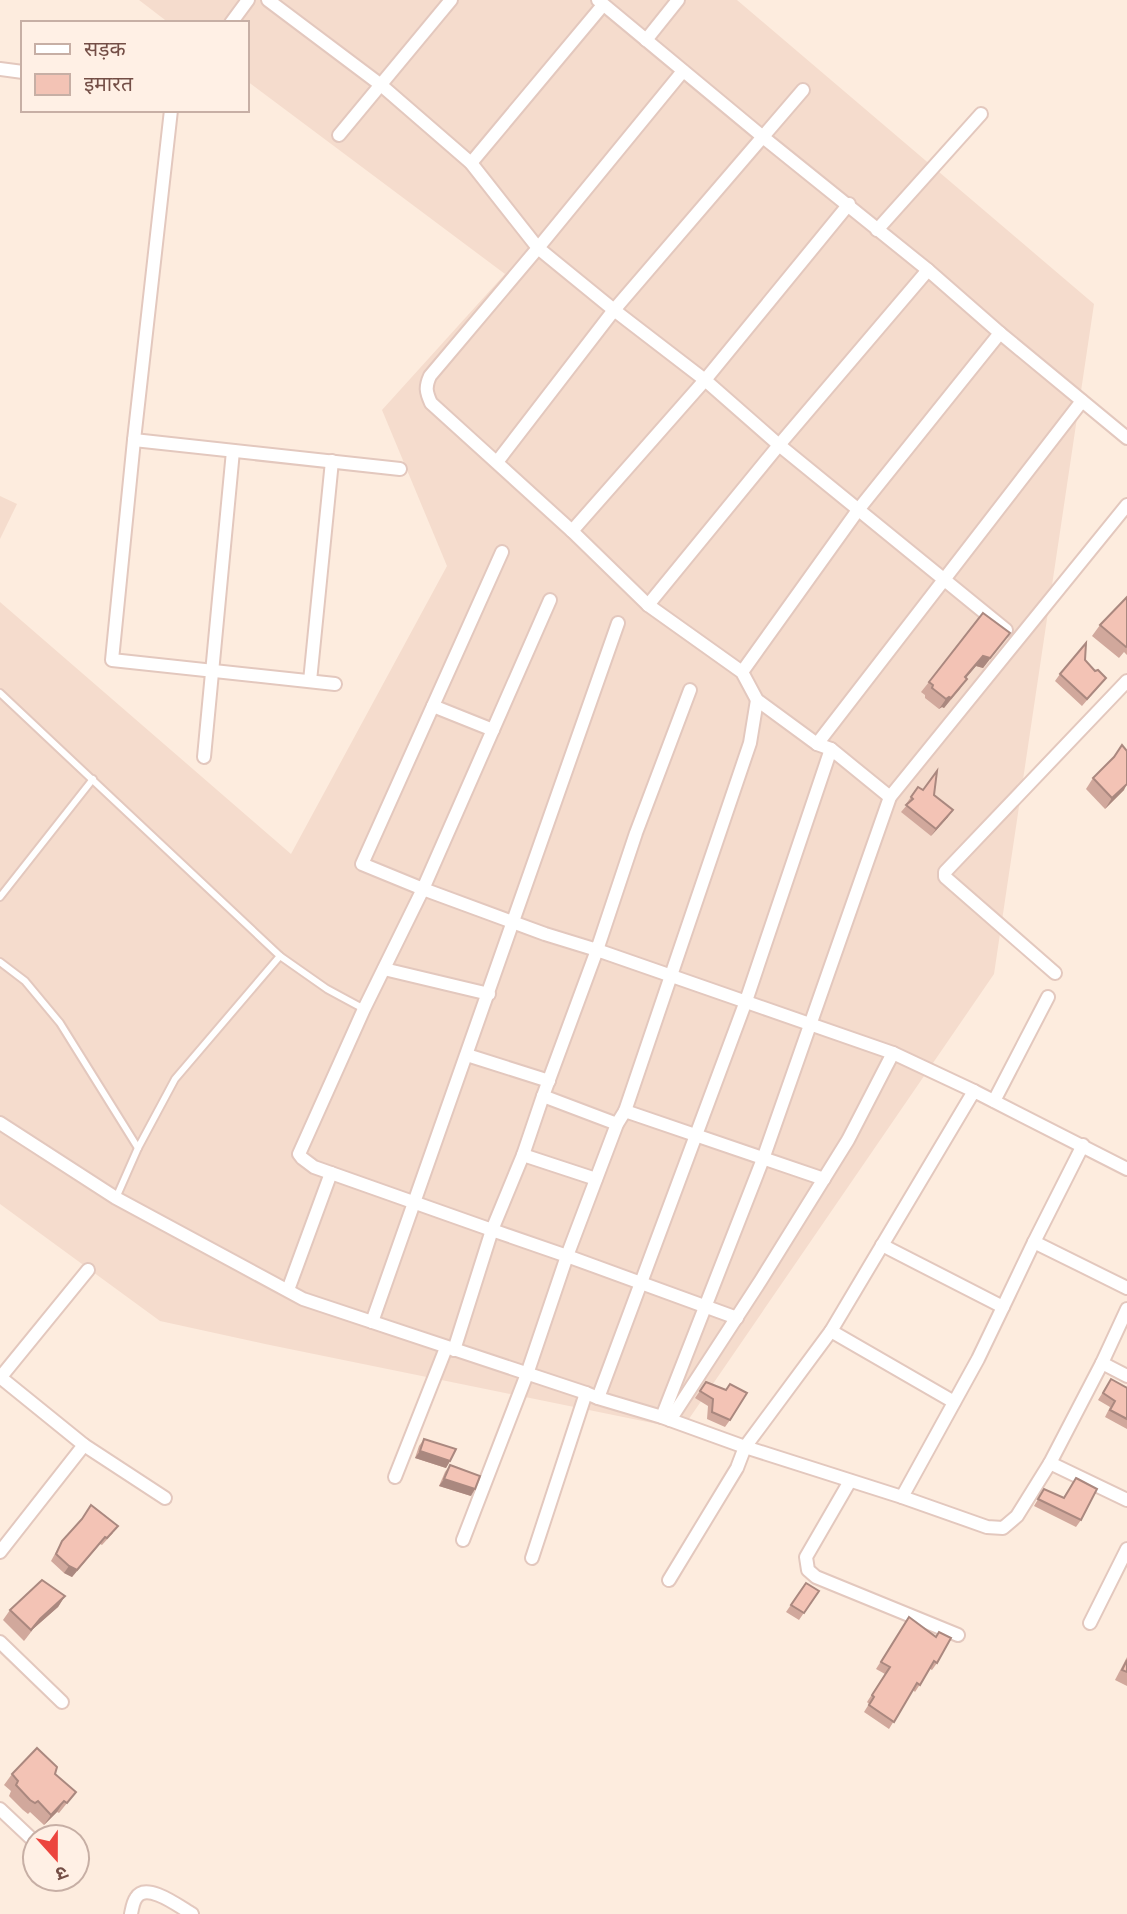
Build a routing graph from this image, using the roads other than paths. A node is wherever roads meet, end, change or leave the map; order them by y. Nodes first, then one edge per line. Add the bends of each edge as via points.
1 (248, 0) edge
2 (268, 0) edge
3 (451, 0) edge
4 (678, 0) edge
5 (601, 2) edge
6 (232, 21) edge
7 (646, 40) junction
8 (0, 69) edge
9 (683, 71) junction
10 (21, 72) edge
11 (381, 85) junction
12 (803, 90) dead end
13 (171, 112) edge
14 (981, 114) dead end
15 (339, 135) dead end
16 (763, 137) junction
17 (471, 163) junction
18 (849, 204) junction
19 (877, 230) junction
20 (538, 248) junction
21 (928, 270) junction
22 (614, 310) junction
23 (1000, 333) junction
24 (705, 380) junction
25 (1082, 401) junction
26 (1127, 438) edge
27 (134, 440) junction
28 (779, 445) junction
29 (233, 451) junction
30 (332, 461) junction
31 (496, 462) junction
32 (400, 468) dead end
33 (1127, 506) edge
34 (858, 510) junction
35 (572, 531) junction
36 (502, 552) dead end
37 (944, 580) junction
38 (550, 600) dead end
39 (648, 605) junction
40 (618, 623) dead end
41 (1017, 640) junction
42 (212, 671) junction
43 (742, 672) junction
44 (310, 681) junction
45 (1127, 681) edge
46 (335, 684) dead end
47 (690, 690) dead end
48 (0, 693) edge
49 (757, 700) junction
50 (433, 706) junction
51 (493, 730) junction
52 (817, 744) junction
53 (831, 749) junction
54 (204, 757) dead end
55 (93, 779) junction
56 (890, 797) junction
57 (423, 889) junction
58 (0, 897) edge
59 (514, 922) junction
60 (597, 950) junction
61 (281, 956) junction
62 (0, 962) edge
63 (384, 969) junction
64 (1055, 973) dead end
65 (670, 975) junction
66 (489, 994) junction
67 (1048, 997) dead end
68 (746, 1001) junction
69 (364, 1009) junction
70 (810, 1024) junction
71 (893, 1053) junction
72 (467, 1055) junction
73 (549, 1081) junction
74 (974, 1091) junction
75 (543, 1096) junction
76 (994, 1101) junction
77 (625, 1111) junction
78 (0, 1123) edge
79 (617, 1124) junction
80 (696, 1136) junction
81 (1083, 1145) junction
82 (138, 1148) junction
83 (523, 1155) junction
84 (763, 1159) junction
85 (1127, 1169) edge
86 (331, 1173) junction
87 (596, 1179) junction
88 (824, 1179) junction
89 (116, 1198) junction
90 (414, 1202) junction
91 (492, 1230) junction
92 (1034, 1242) junction
93 (882, 1245) junction
94 (567, 1256) junction
95 (88, 1270) dead end
96 (642, 1283) junction
97 (1127, 1288) edge
98 (288, 1290) junction
99 (706, 1306) junction
100 (1003, 1307) junction
101 (1127, 1309) edge
102 (737, 1318) junction
103 (372, 1322) junction
104 (831, 1331) junction
105 (450, 1349) junction
106 (1102, 1363) junction
107 (527, 1374) junction
108 (1127, 1376) edge
109 (0, 1377) edge
110 (592, 1396) junction
111 (954, 1402) junction
112 (666, 1419) junction
113 (84, 1445) junction
114 (745, 1447) junction
115 (1050, 1463) junction
116 (395, 1476) dead end
117 (849, 1481) junction
118 (902, 1497) junction
119 (165, 1498) dead end
120 (1127, 1500) edge
121 (463, 1541) dead end
122 (1127, 1549) edge
123 (0, 1552) edge
124 (531, 1558) dead end
125 (669, 1580) dead end
126 (1090, 1623) dead end
127 (958, 1635) dead end
128 (0, 1643) edge
129 (62, 1702) dead end
130 (0, 1809) edge
131 (21, 1829) edge
132 (131, 1914) edge
133 (192, 1914) edge

1 - 6 street
2 - 11 street
3 - 11 street
4 - 7 street
5 - 7 street
5 - 17 street
7 - 9 street
8 - 10 street
9 - 16 street
9 - 20 street
11 - 15 street
11 - 17 street
12 - 16 street
13 - 27 street
14 - 19 street
16 - 18 street
16 - 22 street
17 - 20 street
18 - 19 street
18 - 24 street
19 - 21 street
20 - 22 street
20 - 31 street via 426,386 437,410
21 - 23 street
21 - 28 street
22 - 24 street
22 - 31 street
23 - 25 street
23 - 34 street
24 - 28 street
24 - 35 street
25 - 26 street
25 - 37 street
27 - 29 street
27 - 42 street via 112,660
28 - 34 street
28 - 39 street
29 - 30 street
29 - 42 street
30 - 32 street
30 - 44 street
31 - 35 street
33 - 41 street
34 - 37 street
34 - 43 street
35 - 39 street
36 - 50 street
37 - 41 street
37 - 52 street
38 - 51 street
39 - 43 street
40 - 59 street
41 - 56 street
42 - 44 street
42 - 54 street
43 - 49 street
44 - 46 street
45 - 64 street via 945,872 945,877
47 - 60 street
48 - 55 lane
49 - 52 street
49 - 65 street via 750,743
50 - 51 street
50 - 57 street via 362,864
51 - 57 street
52 - 53 street
53 - 56 street
53 - 68 street
55 - 58 lane
55 - 61 lane
56 - 70 street
57 - 59 street
57 - 63 street
59 - 60 street
59 - 66 street
60 - 65 street
60 - 73 street
61 - 69 lane
61 - 82 lane via 175,1079
62 - 82 lane via 25,981 60,1023
63 - 66 street
63 - 69 street
65 - 68 street
65 - 77 street
66 - 72 street
67 - 76 street
68 - 70 street
68 - 80 street
69 - 86 street via 299,1154 306,1163
70 - 71 street
70 - 84 street
71 - 74 street
71 - 88 street
72 - 73 street
72 - 90 street
73 - 75 street
74 - 76 street
74 - 93 street
75 - 79 street
75 - 83 street
76 - 81 street
77 - 79 street
77 - 80 street
78 - 89 street
79 - 87 street
80 - 84 street
80 - 96 street
81 - 85 street
81 - 92 street
82 - 89 lane
83 - 87 street
83 - 91 street
84 - 88 street
84 - 99 street
86 - 90 street
86 - 98 street
87 - 94 street
88 - 102 street
89 - 98 street
90 - 91 street
90 - 103 street
91 - 94 street
91 - 105 street
92 - 97 street
92 - 100 street
93 - 100 street
93 - 104 street
94 - 96 street
94 - 107 street
95 - 109 street
96 - 99 street
96 - 110 street
98 - 103 street
99 - 102 street
99 - 112 street
100 - 111 street
101 - 106 street
102 - 112 street
103 - 105 street
104 - 111 street
104 - 114 street
105 - 107 street
105 - 116 street
106 - 108 street
106 - 115 street
107 - 110 street
107 - 121 street
109 - 113 street
110 - 112 street
110 - 124 street
111 - 118 street
112 - 114 street
113 - 119 street
113 - 123 street
114 - 117 street
114 - 125 street
115 - 118 street via 1017,1516 1003,1528 987,1527
115 - 120 street
117 - 118 street
117 - 127 street via 806,1558 808,1570
122 - 126 street
128 - 129 street
130 - 131 street
132 - 133 street via 136,1898 148,1891

